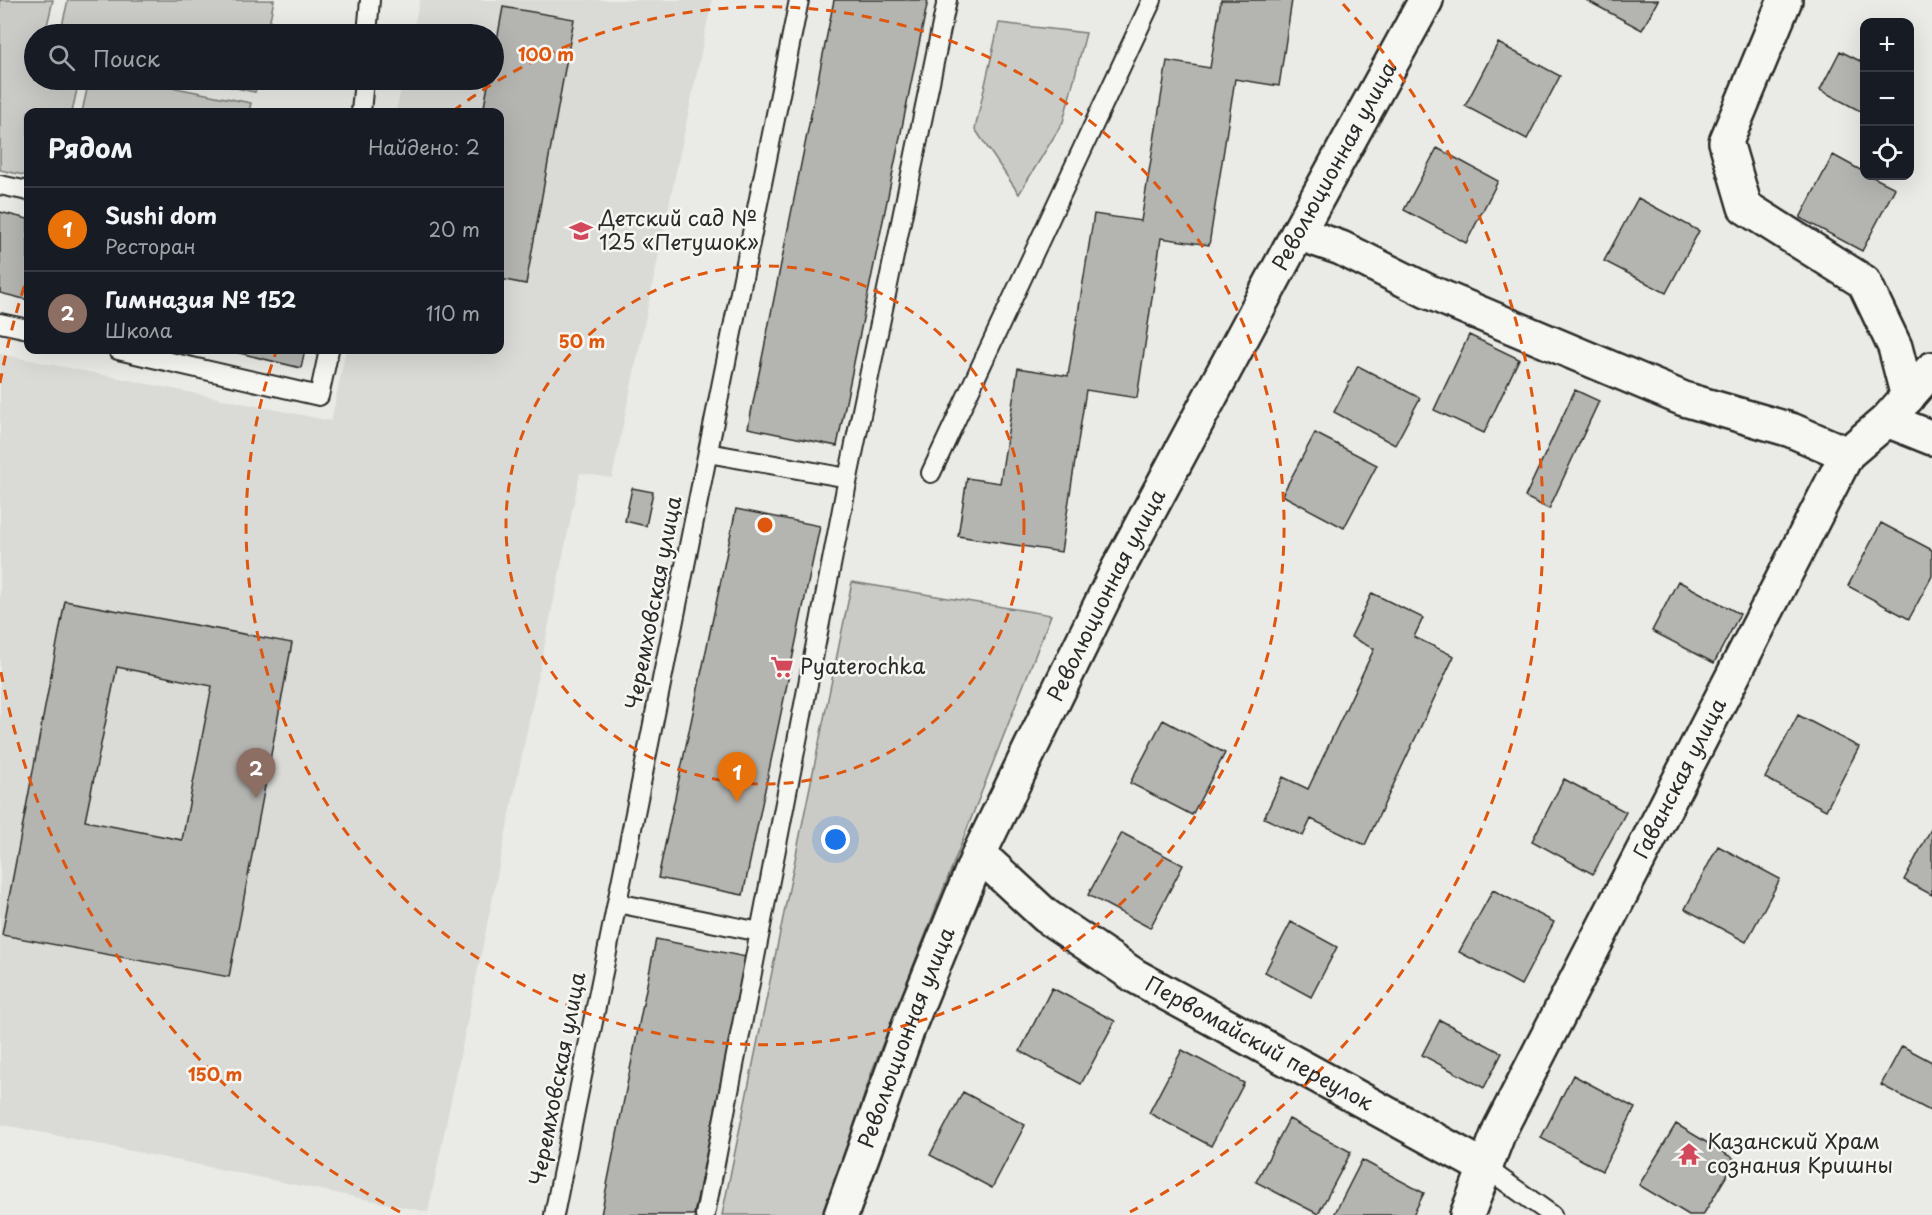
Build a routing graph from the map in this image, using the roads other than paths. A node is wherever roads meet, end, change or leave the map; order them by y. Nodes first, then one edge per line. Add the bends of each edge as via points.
1 (370, 0) edge
2 (799, 0) edge
3 (947, 0) edge
4 (1152, 0) edge
5 (1426, 0) edge
6 (1785, 0) edge
7 (368, 24) edge
8 (363, 90) edge
9 (361, 108) edge
10 (0, 185) edge
11 (24, 190) edge
12 (1298, 233) junction
13 (0, 323) edge
14 (24, 328) edge
15 (135, 354) edge
16 (328, 354) edge
17 (1932, 369) edge
18 (1898, 408) junction
19 (1932, 438) edge
20 (708, 453) junction
21 (1847, 454) junction
22 (931, 473) dead end
23 (848, 478) junction
24 (979, 854) junction
25 (617, 903) junction
26 (760, 932) junction
27 (1486, 1168) junction
28 (554, 1215) edge
29 (705, 1215) edge
30 (842, 1215) edge
31 (1467, 1215) edge
32 (1552, 1215) edge

1 - 7 lane
2 - 20 lane, Черемховская улица
3 - 23 lane
4 - 22 lane
5 - 12 street, Революционная улица
6 - 18 street via 1726,142 1745,207 1864,282 1895,347
8 - 9 lane
10 - 11 lane
12 - 21 street via 1341,248 1427,291 1684,399 1791,430
12 - 24 street, Революционная улица via 1118,569
13 - 14 lane
15 - 16 lane via 319,396
17 - 18 street, Гаванская улица
18 - 19 street
18 - 21 street, Гаванская улица
20 - 23 lane
20 - 25 lane, Черемховская улица
21 - 27 street, Гаванская улица via 1500,1130
23 - 26 lane
24 - 27 street, Первомайский переулок via 1046,916 1135,976
24 - 30 street, Революционная улица via 910,1023
25 - 26 lane
25 - 28 lane, Черемховская улица
26 - 29 lane
27 - 31 street, Гаванская улица
27 - 32 lane, Первомайский переулок

